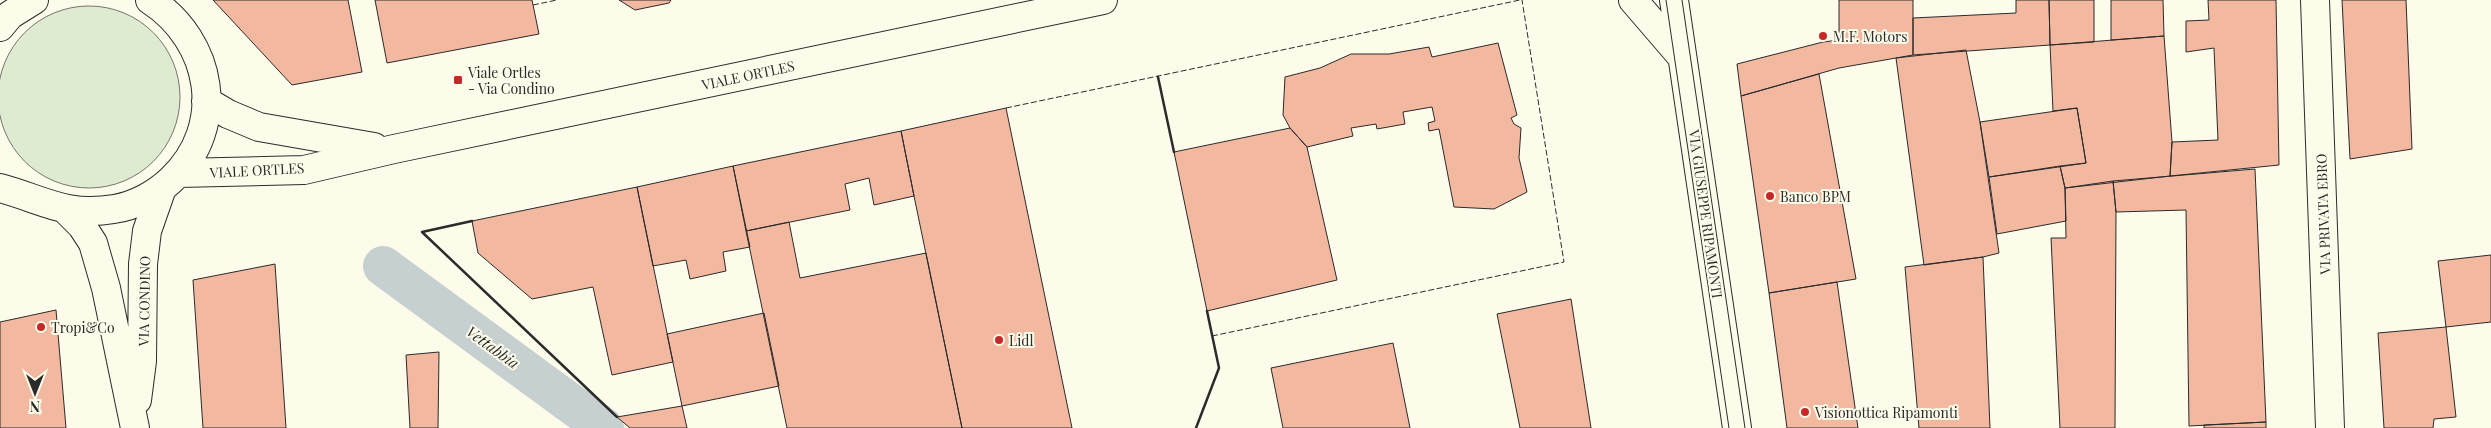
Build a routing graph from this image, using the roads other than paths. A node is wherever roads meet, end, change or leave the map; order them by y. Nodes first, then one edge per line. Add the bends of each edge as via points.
1 (150, 0) edge
2 (1102, 0) edge
3 (1633, 0) edge
4 (1674, 0) edge
5 (2315, 0) edge
6 (27, 2) edge
7 (0, 27) edge
8 (1683, 58) junction
9 (206, 101) junction
10 (394, 148) junction
11 (0, 171) edge
12 (170, 181) junction
13 (0, 188) edge
14 (31, 198) junction
15 (66, 210) junction
16 (135, 422) edge
17 (1737, 428) edge
18 (2330, 428) edge

1 - 9 street, VIALE ORTLES via 176,19 193,45 204,74
2 - 10 street, VIALE ORTLES
3 - 8 street
4 - 8 street, VIA GIUSEPPE RIPAMONTI
5 - 18 street, VIA PRIVATA EBRO
6 - 7 street
8 - 17 street, VIA GIUSEPPE RIPAMONTI
9 - 10 street, VIALE ORTLES via 259,127 339,142
9 - 12 street, VIALE ORTLES via 200,136 188,160
10 - 12 street, VIALE ORTLES via 304,170
11 - 14 street, VIALE ORTLES via 14,187
12 - 15 street, VIALE ORTLES via 130,205 116,209
12 - 16 street, VIA CONDINO via 147,231 143,264 142,361
13 - 14 street, VIALE ORTLES
14 - 15 street, VIALE ORTLES
15 - 16 street, VIA CONDINO via 82,226 92,243 106,288

